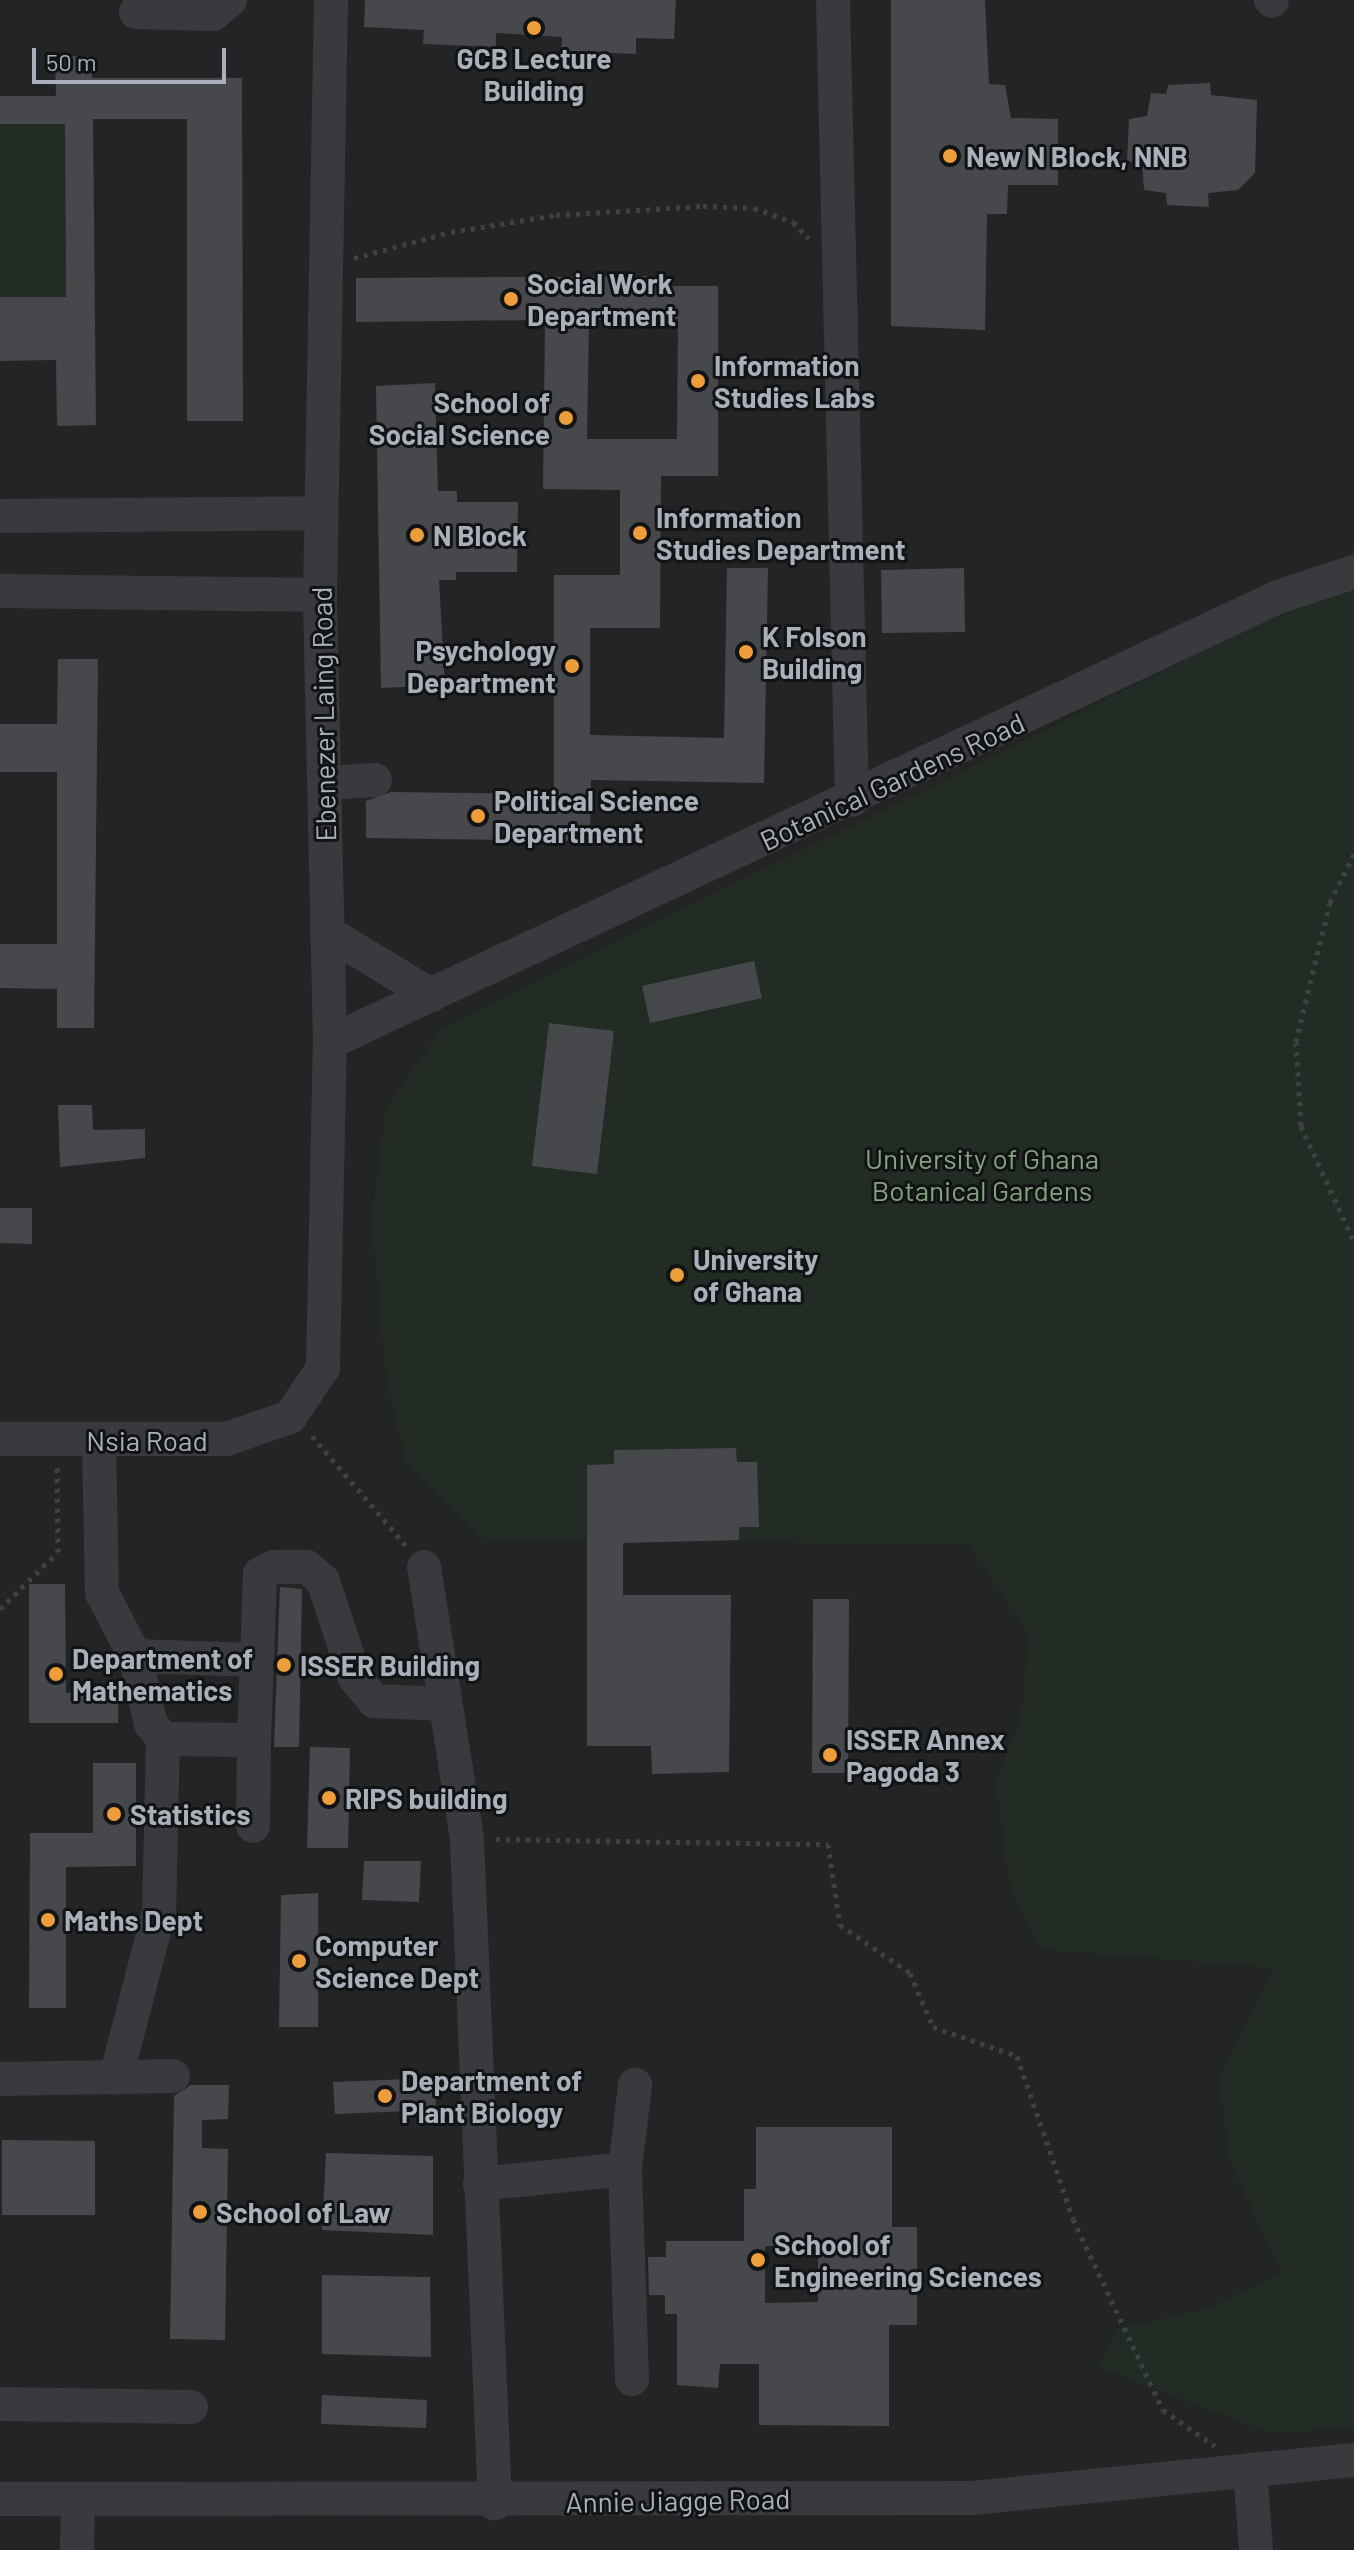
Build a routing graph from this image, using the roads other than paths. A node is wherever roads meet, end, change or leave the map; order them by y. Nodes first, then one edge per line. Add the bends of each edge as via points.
1 (230, 0) edge
2 (331, 0) edge
3 (833, 0) edge
4 (136, 12) dead end
5 (322, 513) junction
6 (0, 516) edge
7 (1354, 572) edge
8 (0, 591) edge
9 (320, 595) junction
10 (375, 780) dead end
11 (326, 783) junction
12 (852, 800) junction
13 (327, 932) junction
14 (431, 995) junction
15 (330, 1042) junction
16 (290, 1417) joint
17 (0, 1439) edge
18 (99, 1441) junction
19 (424, 1567) road end
20 (135, 1656) junction
21 (257, 1660) junction
22 (444, 1704) junction
23 (163, 1739) junction
24 (254, 1740) junction
25 (253, 1826) dead end
26 (173, 2076) dead end
27 (116, 2077) junction
28 (0, 2079) edge
29 (635, 2085) dead end
30 (625, 2169) junction
31 (480, 2184) junction
32 (632, 2379) dead end
33 (0, 2404) edge
34 (191, 2407) dead end
35 (1354, 2460) edge
36 (1250, 2470) junction
37 (0, 2499) edge
38 (78, 2499) junction
39 (495, 2503) junction
40 (77, 2550) edge
41 (1256, 2550) edge

1 - 4 street via 213,14
2 - 5 street, Ebenezer Laing Road
3 - 12 street
5 - 6 street
5 - 9 street, Ebenezer Laing Road
7 - 12 street, Botanical Gardens Road via 1278,597
8 - 9 street
9 - 11 street, Ebenezer Laing Road
10 - 11 street
11 - 13 street, Ebenezer Laing Road
12 - 14 street, Botanical Gardens Road
13 - 14 street
13 - 15 street, Ebenezer Laing Road
14 - 15 street, Botanical Gardens Road
15 - 16 street, Ebenezer Laing Road via 323,1368
16 - 18 street, Nsia Road via 226,1439
17 - 18 street, Nsia Road
18 - 20 street via 102,1593
19 - 22 street
20 - 21 street
20 - 23 street via 151,1724
21 - 22 street via 260,1574 307,1567 323,1581 355,1678 374,1701
21 - 24 street
22 - 31 street via 467,1839
23 - 24 street
23 - 27 street via 159,1912
24 - 25 street
26 - 27 street
27 - 28 street
29 - 30 street
30 - 31 street
30 - 32 street
31 - 39 street
33 - 34 street
35 - 36 street, Annie Jiagge Road
36 - 39 street, Annie Jiagge Road via 973,2498
36 - 41 street
37 - 38 street, Annie Jiagge Road
38 - 39 street, Annie Jiagge Road
38 - 40 street

